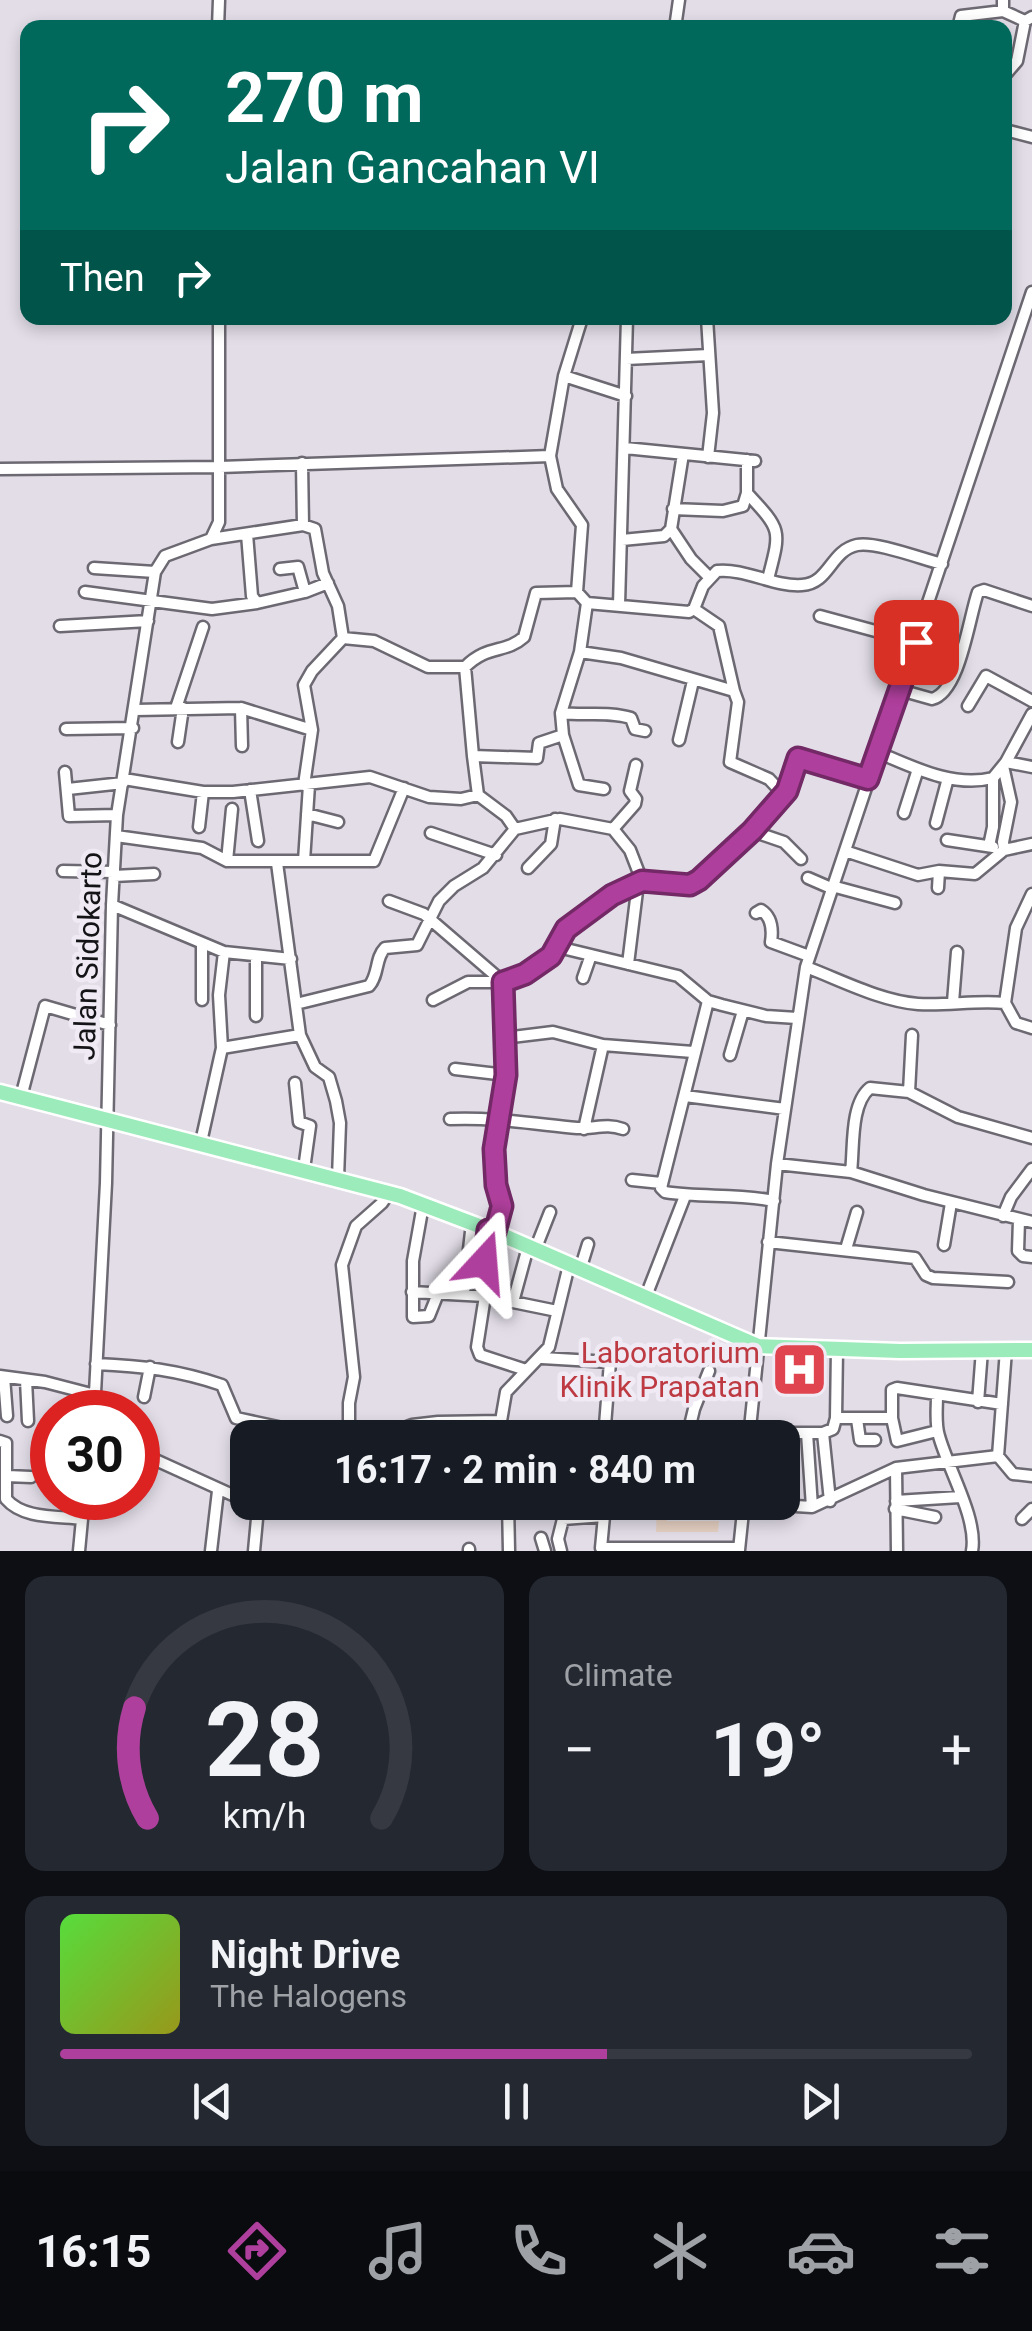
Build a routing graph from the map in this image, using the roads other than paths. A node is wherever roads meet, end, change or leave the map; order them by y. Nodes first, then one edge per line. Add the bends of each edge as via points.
1 (1003, 6) edge
2 (1028, 19) edge
3 (960, 20) edge
4 (1012, 65) edge
5 (1032, 292) edge
6 (220, 325) edge
7 (580, 325) edge
8 (627, 325) edge
9 (707, 325) edge
10 (709, 355) junction
11 (626, 360) junction
12 (564, 376) junction
13 (626, 396) junction
14 (625, 448) junction
15 (683, 454) junction
16 (550, 456) junction
17 (708, 456) junction
18 (302, 464) junction
19 (220, 467) junction
20 (0, 469) edge
21 (747, 493) junction
22 (673, 509) junction
23 (303, 525) junction
24 (671, 529) junction
25 (246, 534) junction
26 (211, 539) junction
27 (622, 540) junction
28 (942, 564) junction
29 (94, 568) dead end
30 (280, 569) dead end
31 (155, 572) junction
32 (709, 577) junction
33 (768, 579) junction
34 (328, 583) junction
35 (85, 592) dead end
36 (304, 592) junction
37 (577, 592) junction
38 (151, 599) junction
39 (257, 603) junction
40 (587, 603) junction
41 (619, 605) junction
42 (1032, 606) edge
43 (694, 609) junction
44 (820, 616) dead end
45 (148, 621) junction
46 (60, 626) dead end
47 (203, 627) dead end
48 (343, 638) junction
49 (916, 642) junction
50 (580, 652) junction
51 (465, 667) junction
52 (693, 680) junction
53 (900, 690) junction
54 (734, 691) junction
55 (1032, 701) edge
56 (968, 706) dead end
57 (179, 708) junction
58 (241, 708) junction
59 (135, 710) junction
60 (562, 713) junction
61 (1032, 714) edge
62 (132, 728) junction
63 (66, 729) dead end
64 (312, 730) junction
65 (645, 731) dead end
66 (563, 735) junction
67 (679, 740) dead end
68 (178, 742) dead end
69 (242, 746) dead end
70 (876, 752) junction
71 (474, 756) junction
72 (636, 764) dead end
73 (1004, 764) junction
74 (1032, 766) edge
75 (918, 769) junction
76 (65, 772) dead end
77 (948, 778) junction
78 (993, 778) junction
79 (868, 779) junction
80 (123, 781) junction
81 (306, 785) junction
82 (404, 788) junction
83 (68, 789) junction
84 (604, 789) dead end
85 (250, 790) junction
86 (203, 792) junction
87 (784, 794) junction
88 (478, 796) junction
89 (232, 808) dead end
90 (904, 813) dead end
91 (307, 814) junction
92 (117, 815) junction
93 (555, 819) junction
94 (338, 822) dead end
95 (936, 824) dead end
96 (199, 827) dead end
97 (515, 829) junction
98 (613, 829) junction
99 (752, 831) junction
100 (431, 832) dead end
101 (116, 836) junction
102 (947, 840) dead end
103 (258, 841) dead end
104 (1032, 844) edge
105 (988, 846) junction
106 (844, 851) junction
107 (1003, 851) junction
108 (496, 855) junction
109 (801, 859) dead end
110 (227, 861) junction
111 (304, 861) junction
112 (277, 863) junction
113 (528, 868) dead end
114 (63, 871) dead end
115 (939, 872) junction
116 (114, 874) junction
117 (154, 874) dead end
118 (808, 878) dead end
119 (640, 882) junction
120 (832, 887) junction
121 (938, 888) dead end
122 (1032, 894) edge
123 (389, 901) dead end
124 (895, 902) dead end
125 (112, 905) junction
126 (756, 913) dead end
127 (429, 919) junction
128 (202, 943) junction
129 (558, 946) junction
130 (224, 952) junction
131 (956, 952) dead end
132 (591, 955) junction
133 (256, 956) junction
134 (291, 960) junction
135 (808, 961) junction
136 (628, 964) junction
137 (583, 978) dead end
138 (503, 982) junction
139 (202, 1000) dead end
140 (434, 1000) dead end
141 (708, 1000) junction
142 (952, 1002) junction
143 (1005, 1003) junction
144 (296, 1004) junction
145 (744, 1011) junction
146 (256, 1016) dead end
147 (796, 1018) junction
148 (110, 1024) junction
149 (1032, 1028) edge
150 (300, 1036) junction
151 (912, 1036) dead end
152 (504, 1038) junction
153 (603, 1045) junction
154 (222, 1048) junction
155 (693, 1052) junction
156 (730, 1055) dead end
157 (455, 1069) dead end
158 (506, 1075) junction
159 (295, 1083) dead end
160 (0, 1092) edge
161 (909, 1092) junction
162 (685, 1096) junction
163 (21, 1097) junction
164 (784, 1108) junction
165 (450, 1118) dead end
166 (107, 1120) junction
167 (502, 1120) junction
168 (584, 1128) junction
169 (623, 1129) dead end
170 (1032, 1138) edge
171 (201, 1142) junction
172 (777, 1164) junction
173 (1032, 1169) edge
174 (304, 1170) junction
175 (851, 1172) junction
176 (338, 1178) junction
177 (632, 1180) dead end
178 (660, 1182) junction
179 (388, 1193) junction
180 (685, 1196) junction
181 (774, 1201) junction
182 (951, 1202) junction
183 (424, 1206) junction
184 (550, 1212) dead end
185 (857, 1212) dead end
186 (1002, 1216) junction
187 (1019, 1220) junction
188 (1032, 1222) edge
189 (472, 1224) junction
190 (492, 1231) junction
191 (768, 1242) junction
192 (588, 1244) dead end
193 (944, 1245) dead end
194 (531, 1249) junction
195 (846, 1249) junction
196 (1032, 1257) edge
197 (574, 1268) junction
198 (1008, 1282) dead end
199 (412, 1292) junction
200 (464, 1292) junction
201 (436, 1296) junction
202 (483, 1296) junction
203 (646, 1296) junction
204 (513, 1302) junction
205 (557, 1311) junction
206 (758, 1346) junction
207 (837, 1349) junction
208 (982, 1350) junction
209 (1006, 1350) junction
210 (1032, 1350) edge
211 (542, 1358) junction
212 (96, 1364) junction
213 (150, 1367) junction
214 (526, 1370) junction
215 (710, 1371) dead end
216 (2, 1377) edge
217 (26, 1380) junction
218 (72, 1390) edge
219 (95, 1390) edge
220 (145, 1390) edge
221 (936, 1396) junction
222 (978, 1402) junction
223 (1002, 1404) junction
224 (7, 1416) dead end
225 (836, 1418) junction
226 (857, 1418) junction
227 (892, 1418) junction
228 (244, 1420) edge
229 (350, 1420) edge
230 (501, 1420) edge
231 (605, 1420) edge
232 (691, 1420) edge
233 (751, 1420) edge
234 (28, 1421) dead end
235 (937, 1431) junction
236 (800, 1432) edge
237 (806, 1432) junction
238 (823, 1433) junction
239 (875, 1440) dead end
240 (0, 1441) edge
241 (998, 1456) junction
242 (946, 1460) junction
243 (160, 1463) edge
244 (896, 1468) junction
245 (6, 1476) junction
246 (1032, 1476) edge
247 (30, 1477) edge
248 (218, 1491) junction
249 (230, 1495) edge
250 (960, 1496) junction
251 (3, 1499) edge
252 (830, 1501) junction
253 (895, 1505) junction
254 (800, 1507) edge
255 (812, 1507) junction
256 (1032, 1509) edge
257 (30, 1512) edge
258 (935, 1517) dead end
259 (1022, 1519) dead end
260 (82, 1520) edge
261 (257, 1520) edge
262 (509, 1520) edge
263 (563, 1520) edge
264 (604, 1520) edge
265 (742, 1520) edge
266 (541, 1538) dead end
267 (601, 1550) edge
268 (739, 1550) edge
269 (79, 1551) edge
270 (210, 1551) edge
271 (254, 1551) edge
272 (510, 1551) edge
273 (544, 1551) edge
274 (561, 1551) edge
275 (897, 1551) edge
276 (972, 1551) edge

1 - 2 street
1 - 3 street
2 - 4 street
5 - 28 street
6 - 19 street
7 - 12 street
8 - 11 street
9 - 10 street
10 - 11 street
10 - 17 street
11 - 13 street
12 - 13 street
12 - 16 street
13 - 14 street
14 - 15 street
14 - 27 street
15 - 17 street
15 - 22 street
16 - 18 street
16 - 37 street via 563,502 582,525
17 - 21 street via 751,461
18 - 19 street
18 - 23 street
19 - 20 street
19 - 26 street via 219,522
21 - 22 street via 739,508
21 - 33 street via 776,532
22 - 24 street
23 - 25 street
23 - 34 street via 315,528
24 - 27 street via 664,536
24 - 32 street
25 - 26 street
25 - 39 street
26 - 31 street via 165,556
27 - 41 street
28 - 33 street via 863,544 844,550 813,584
28 - 49 street
29 - 31 street
30 - 36 street via 298,567
31 - 38 street, Jalan Sidokarto
32 - 33 street via 724,570
32 - 43 street
34 - 36 street
34 - 48 street
35 - 38 street
36 - 39 street
37 - 40 street
37 - 51 street via 536,594 524,637 484,651
38 - 39 street via 216,609
38 - 45 street, Jalan Sidokarto
40 - 41 street
40 - 50 street
41 - 43 street
42 - 53 street via 978,592 944,693 932,699
43 - 54 street via 719,626
44 - 49 street
45 - 46 street
45 - 59 street, Jalan Sidokarto
47 - 57 street
48 - 51 street via 374,641 428,667
48 - 64 street via 306,681
49 - 53 street
50 - 52 street
50 - 60 street
51 - 71 street
52 - 54 street
52 - 67 street
53 - 70 street
54 - 87 street via 730,762 769,779
55 - 56 street via 986,676
57 - 58 street
57 - 59 street
57 - 68 street
58 - 64 street
58 - 69 street
59 - 62 street, Jalan Sidokarto
60 - 65 street via 614,713
60 - 66 street
61 - 73 street
62 - 63 street
62 - 80 street, Jalan Sidokarto
64 - 81 street
66 - 71 street via 539,743 533,760
66 - 84 street via 579,785
70 - 75 street
70 - 79 street
71 - 88 street
72 - 98 street via 630,791 635,804
73 - 74 street
73 - 78 street
73 - 107 street via 1011,802
75 - 77 street
75 - 90 street
76 - 83 street
77 - 78 street
77 - 95 street
78 - 105 street
79 - 87 street via 802,757
79 - 106 street
80 - 83 street
80 - 86 street
80 - 92 street, Jalan Sidokarto
81 - 82 street via 370,776
81 - 85 street
81 - 91 street
82 - 88 street via 430,798
82 - 111 street via 374,861
83 - 92 street via 70,816
85 - 86 street
85 - 103 street
86 - 96 street
87 - 99 street
88 - 97 street
89 - 110 street
91 - 94 street
91 - 111 street
92 - 101 street, Jalan Sidokarto
93 - 97 street
93 - 98 street
93 - 113 street via 551,844
97 - 108 street
98 - 119 street via 630,850
99 - 109 street via 784,842
99 - 119 street via 693,884
100 - 108 street
101 - 110 street via 202,848
101 - 116 street, Jalan Sidokarto
102 - 105 street
104 - 107 street
105 - 107 street
106 - 115 street via 918,875
106 - 120 street
107 - 115 street via 979,874
108 - 127 street via 454,886
110 - 112 street
111 - 112 street
112 - 134 street
114 - 116 street
115 - 121 street
116 - 117 street
116 - 125 street, Jalan Sidokarto
118 - 120 street
119 - 129 street via 577,919
119 - 136 street
120 - 124 street
120 - 135 street
122 - 143 street via 1016,928
123 - 127 street
125 - 128 street
125 - 148 street, Jalan Sidokarto
126 - 135 street via 768,916 772,942
127 - 138 street
127 - 144 street via 417,945 381,952 369,986
128 - 130 street
128 - 139 street
129 - 132 street
129 - 138 street via 525,974
130 - 133 street
130 - 154 street
131 - 142 street
132 - 136 street
132 - 137 street
133 - 134 street
133 - 146 street
134 - 144 street
135 - 142 street via 902,1001
135 - 147 street
136 - 141 street via 678,976
138 - 140 street via 468,982
138 - 152 street
141 - 145 street
141 - 155 street
142 - 143 street
143 - 149 street via 1016,1023
144 - 150 street
145 - 147 street
145 - 156 street
147 - 164 street
148 - 163 street via 45,1006
148 - 166 street, Jalan Sidokarto
150 - 154 street
150 - 176 street via 315,1067 332,1082 340,1123
151 - 161 street
152 - 153 street via 552,1032
152 - 158 street
153 - 155 street
153 - 168 street
154 - 171 street
155 - 162 street
157 - 158 street
158 - 167 street
159 - 174 street via 299,1122 310,1126
160 - 163 main road
161 - 170 street via 958,1116
161 - 175 street via 878,1086 863,1094
162 - 164 street
162 - 178 street
163 - 166 main road
164 - 172 street
165 - 167 street
166 - 171 main road
166 - 212 street, Jalan Sidokarto
167 - 168 street
167 - 190 street via 494,1149 502,1206
168 - 169 street
171 - 174 main road
172 - 175 street
172 - 181 street
173 - 186 street
174 - 176 main road
175 - 182 street
176 - 179 main road
177 - 178 street
178 - 180 street via 665,1192
179 - 183 main road
179 - 229 street via 356,1226 342,1265 354,1377
180 - 181 street
180 - 203 street
181 - 191 street
182 - 186 street
182 - 193 street
183 - 189 main road
183 - 199 street
184 - 194 street
185 - 195 street
186 - 187 street
187 - 188 street
187 - 196 street via 1018,1251
189 - 190 main road
189 - 200 street
190 - 194 main road
190 - 202 street
191 - 195 street
191 - 206 street
192 - 197 street
194 - 197 main road
194 - 204 street
195 - 198 street via 915,1258 933,1278
197 - 203 main road
197 - 205 street
199 - 201 street
199 - 201 street via 415,1318 430,1316
200 - 201 street
200 - 202 street
202 - 204 street
202 - 214 street via 480,1354
203 - 206 main road
204 - 205 street
205 - 211 street
206 - 207 main road
206 - 233 street
207 - 208 main road
207 - 225 street
208 - 209 main road
208 - 222 street
209 - 210 main road
209 - 223 street
211 - 214 street
211 - 231 street via 610,1362
212 - 213 street
212 - 219 street, Jalan Sidokarto
213 - 220 street
213 - 228 street via 222,1385 232,1416
214 - 230 street via 506,1392
215 - 232 street
216 - 217 street
216 - 224 street
217 - 218 street
217 - 234 street
221 - 222 street
221 - 227 street via 894,1388
221 - 235 street
222 - 223 street
223 - 241 street
225 - 226 street
225 - 238 street
226 - 227 street
226 - 239 street via 860,1440
227 - 235 street via 897,1441
235 - 242 street
236 - 237 street
237 - 238 street
237 - 255 street
238 - 252 street
240 - 245 street via 6,1442
241 - 242 street
241 - 246 street via 1013,1474
242 - 244 street
242 - 250 street
243 - 248 street
244 - 252 street
244 - 253 street
245 - 247 street
245 - 251 street
248 - 249 street
248 - 270 street
250 - 253 street
250 - 276 street
251 - 257 street
252 - 255 street
253 - 258 street
253 - 275 street
254 - 255 street
256 - 259 street
260 - 269 street
261 - 271 street
262 - 272 street
263 - 274 street
264 - 267 street
265 - 268 street
266 - 273 street
267 - 268 street

